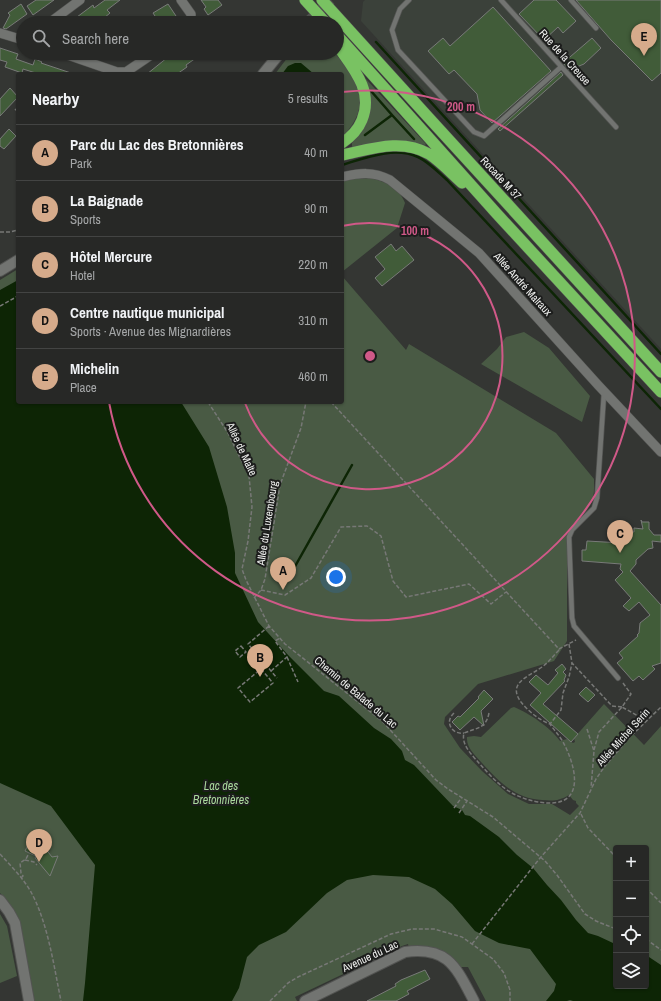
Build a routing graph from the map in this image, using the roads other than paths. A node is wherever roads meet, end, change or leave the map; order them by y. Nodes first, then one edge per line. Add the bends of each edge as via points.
1 (80, 0) edge
2 (181, 0) edge
3 (305, 0) edge
4 (322, 0) edge
5 (410, 0) edge
6 (501, 0) edge
7 (571, 0) edge
8 (58, 16) edge
9 (191, 16) edge
10 (320, 16) edge
11 (337, 16) edge
12 (344, 24) edge
13 (596, 28) dead end
14 (0, 33) edge
15 (16, 38) edge
16 (344, 43) edge
17 (344, 55) edge
18 (82, 60) edge
19 (145, 60) edge
20 (274, 60) edge
21 (561, 67) junction
22 (117, 72) edge
23 (128, 72) edge
24 (265, 72) edge
25 (616, 127) dead end
26 (344, 141) edge
27 (344, 155) edge
28 (344, 176) edge
29 (497, 214) junction
30 (16, 261) edge
31 (0, 271) edge
32 (661, 372) edge
33 (604, 391) junction
34 (661, 392) edge
35 (661, 452) edge
36 (618, 678) road end
37 (0, 900) edge
38 (29, 1001) edge
39 (304, 1001) edge
40 (474, 1001) edge

1 - 8 street
2 - 9 street
3 - 10 highway
4 - 11 highway, Rocade M 37
5 - 21 lane via 400,9 392,30 398,50 474,132 484,136
6 - 21 lane, Rue de la Creuse
7 - 13 lane
12 - 32 highway, Rocade M 37
14 - 15 street
16 - 29 highway
17 - 26 highway via 355,70 366,97 360,125
18 - 22 street
19 - 23 street
20 - 24 street
21 - 25 lane, Rue de la Creuse
27 - 29 highway via 395,145 411,146 438,161
28 - 33 street, Allée André Malraux via 358,173 374,174 398,185 479,253
29 - 34 highway
30 - 31 street
33 - 35 street, Allée André Malraux
33 - 36 lane via 597,498 594,508 572,530 569,537 572,618 574,626
37 - 38 street via 15,923
39 - 40 street, Avenue du Lac via 405,952 419,950 439,954 448,960 462,977

